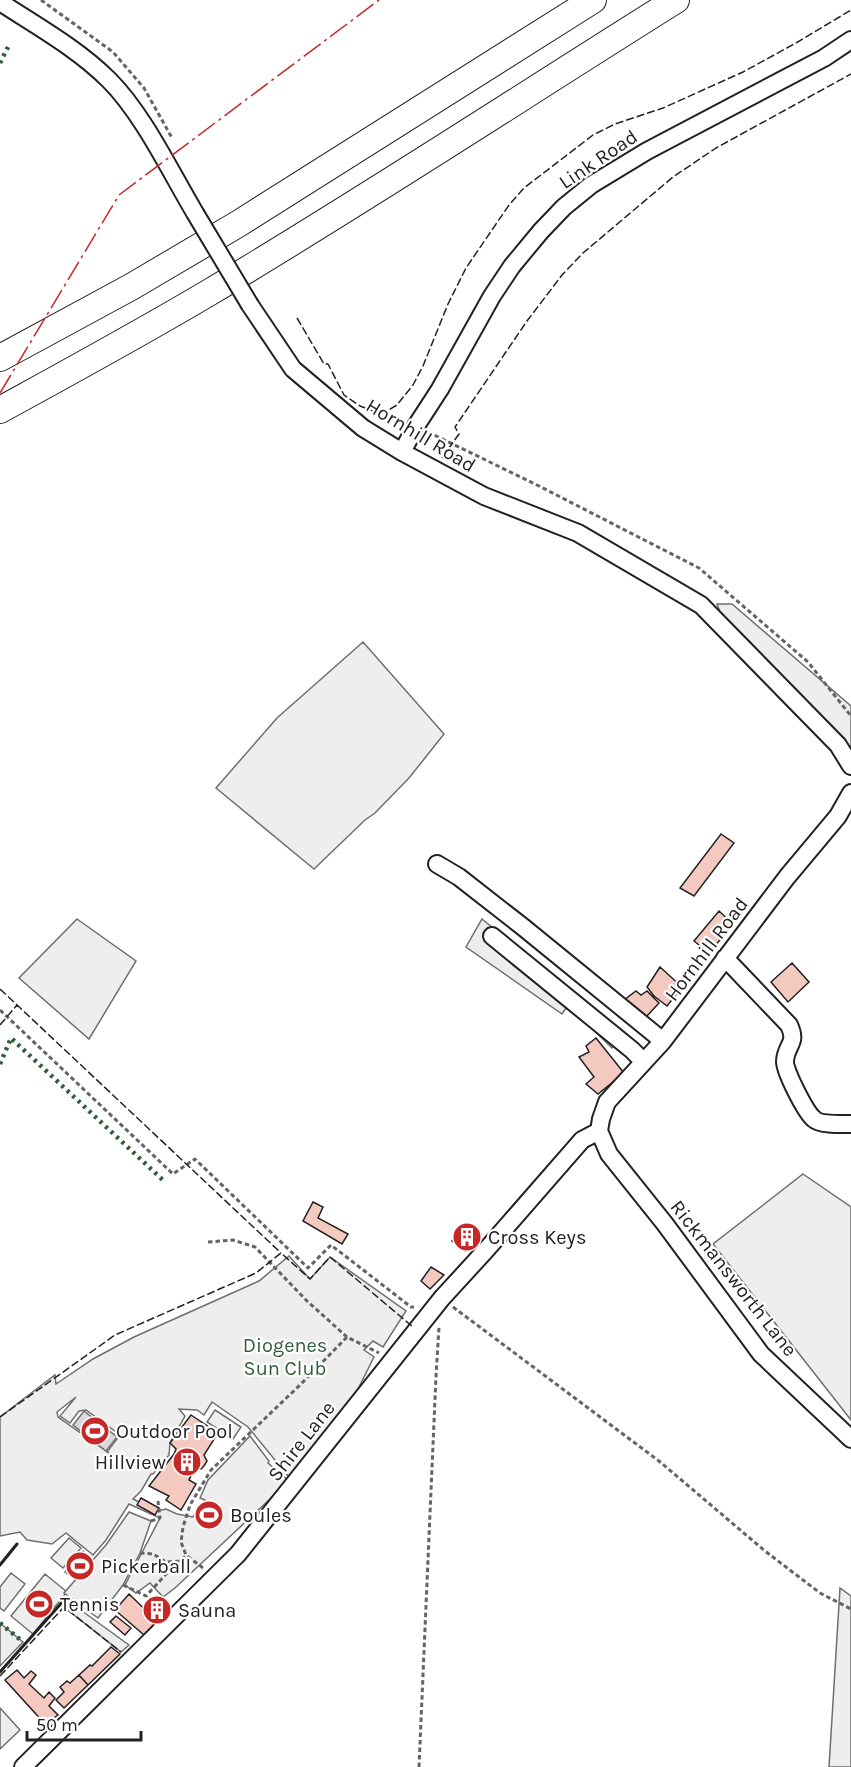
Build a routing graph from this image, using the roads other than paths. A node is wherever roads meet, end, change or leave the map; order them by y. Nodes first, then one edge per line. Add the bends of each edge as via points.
1 (594, 0) edge
2 (676, 0) edge
3 (0, 2) edge
4 (851, 40) edge
5 (0, 358) edge
6 (0, 410) edge
7 (402, 452) junction
8 (851, 766) edge
9 (851, 793) edge
10 (436, 864) dead end
11 (492, 936) dead end
12 (725, 958) junction
13 (663, 1041) junction
14 (644, 1062) junction
15 (851, 1124) edge
16 (600, 1131) junction
17 (851, 1439) edge
18 (23, 1767) edge

1 - 5 highway via 238,224
2 - 6 highway via 210,292
3 - 7 street, Hornhill Road, bridge via 88,61 111,82 139,119 292,369 363,428
4 - 7 street, Link Road via 647,151 591,185 564,207 512,266 492,296
7 - 8 street, Hornhill Road via 484,496 578,532 701,605 838,745
9 - 12 street, Hornhill Road via 838,816
10 - 13 street via 459,877
11 - 14 street
12 - 13 street, Hornhill Road
12 - 15 street via 789,1025 793,1041 785,1060 787,1073 814,1120
13 - 14 street, Hornhill Road
14 - 16 street, Hornhill Road via 607,1102
16 - 17 street, Rickmansworth Lane via 609,1154 761,1354
16 - 18 street, Shire Lane via 582,1140 442,1298 238,1554

